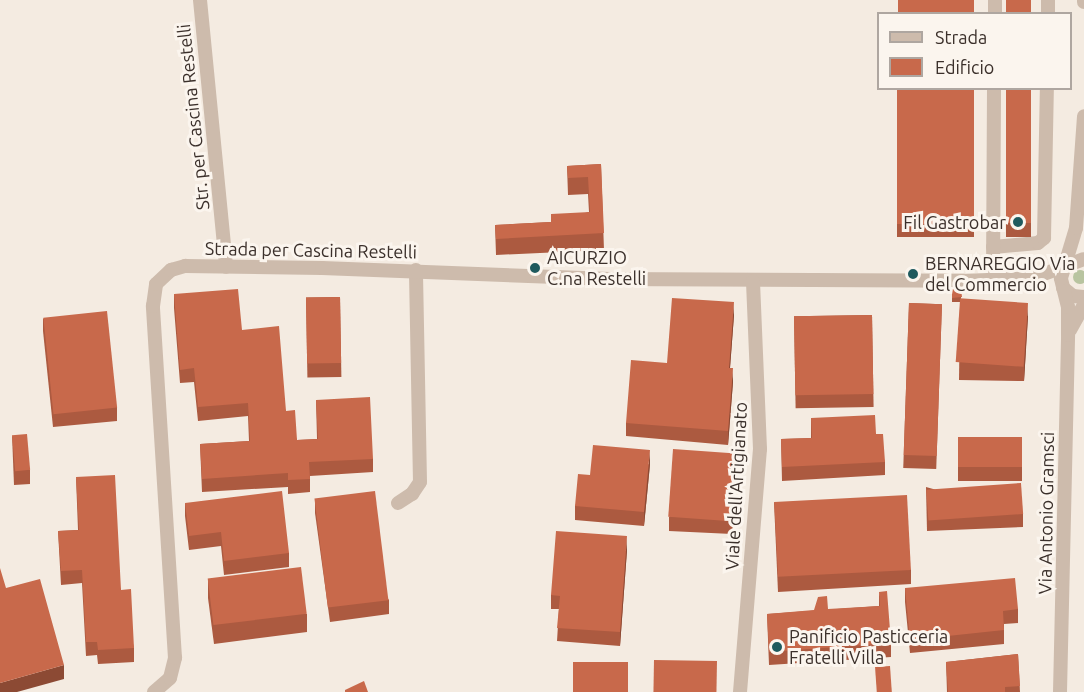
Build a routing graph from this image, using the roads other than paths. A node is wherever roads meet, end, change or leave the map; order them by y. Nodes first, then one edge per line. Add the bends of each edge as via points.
1 (200, 0) edge
2 (994, 90) edge
3 (1047, 90) edge
4 (1084, 117) edge
5 (1076, 228) junction
6 (993, 247) junction
7 (1084, 247) edge
8 (1084, 259) edge
9 (1065, 266) junction
10 (226, 267) junction
11 (416, 270) junction
12 (1033, 278) junction
13 (993, 280) junction
14 (753, 281) junction
15 (1065, 290) junction
16 (1084, 297) edge
17 (1084, 304) edge
18 (1068, 335) junction
19 (398, 503) dead end
20 (154, 692) edge
21 (740, 692) edge
22 (1060, 692) edge

1 - 10 street, Str. per Cascina Restelli
2 - 6 street
3 - 6 street via 1044,238 1038,243
4 - 5 street
5 - 7 street
5 - 9 street
6 - 13 street
8 - 9 street
9 - 12 street
9 - 15 street, Via Antonio Gramsci via 1061,278
10 - 11 street, Strada per Cascina Restelli
10 - 20 street, Strada per Cascina Restelli via 176,268 162,276 154,293 175,658 170,678
11 - 14 street, Strada per Cascina Restelli
11 - 19 street via 420,482 412,494
12 - 13 street, Strada per Cascina Restelli
12 - 15 street
13 - 14 street, Strada per Cascina Restelli
14 - 21 street, Viale dell'Artigianato via 760,449
15 - 16 street
15 - 18 street, Via Antonio Gramsci
17 - 18 street, Via Antonio Gramsci
18 - 22 street, Via Antonio Gramsci

